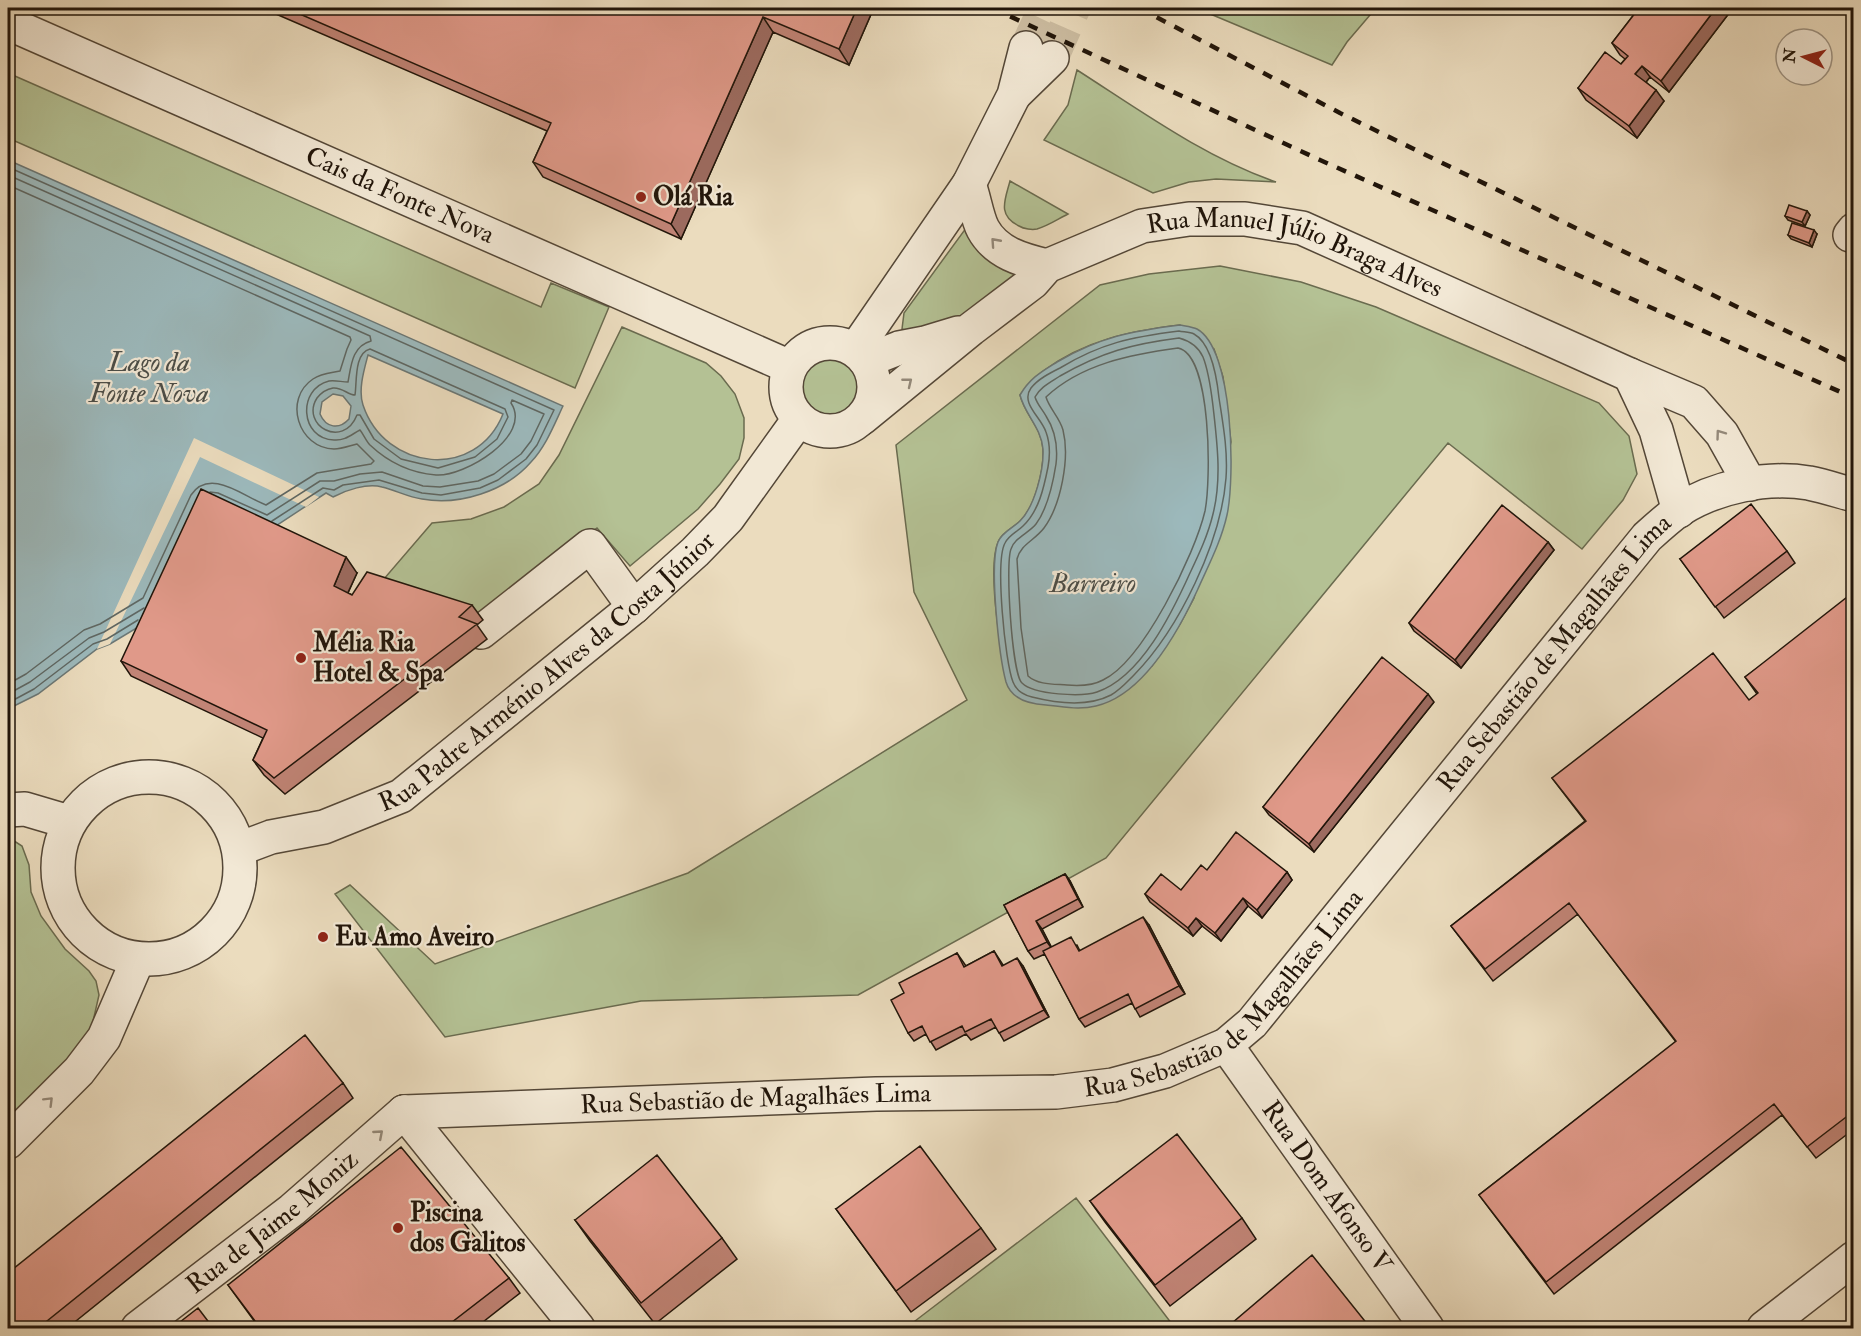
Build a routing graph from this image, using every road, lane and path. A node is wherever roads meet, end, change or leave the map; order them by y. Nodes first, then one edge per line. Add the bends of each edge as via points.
1 (8, 23) edge
2 (1039, 53) tunnel mouth
3 (969, 184) junction
4 (1047, 266) junction
5 (971, 329) junction
6 (861, 356) junction
7 (790, 367) junction
8 (1630, 375) junction
9 (862, 418) junction
10 (799, 419) junction
11 (1750, 484) junction
12 (1854, 495) edge
13 (1679, 511) junction
14 (634, 607) junction
15 (481, 632) dead end
16 (8, 810) edge
17 (69, 822) junction
18 (238, 849) junction
19 (138, 959) junction
20 (1226, 1045) junction
21 (404, 1112) junction
22 (8, 1142) edge
23 (1854, 1258) edge
24 (138, 1329) edge
25 (578, 1329) edge
26 (1427, 1329) edge
27 (1764, 1329) edge

1 - 7 street, Cais da Fonte Nova
2 - 3 street
4 -> 3 street via 1002,250 983,230
3 - 6 street
4 - 5 street, Rua Manuel Júlio Braga Alves via 1033,282
4 - 8 street, Rua Manuel Júlio Braga Alves via 1142,226 1189,219 1245,219 1302,228
5 - 6 street, Rua Manuel Júlio Braga Alves via 925,344
9 -> 5 street, Rua Manuel Júlio Braga Alves
6 - 7 street via 844,344 819,344 807,348
6 - 9 street via 874,384 873,396
7 - 10 street via 786,394
11 -> 8 street, Rua Manuel Júlio Braga Alves via 1722,434 1694,402
8 - 13 street via 1656,430
9 - 10 street via 850,426 824,431
10 - 14 street, Rua Padre Arménio Alves da Costa Júnior via 728,518
11 - 12 street, Rua Sebastião de Magalhães Lima via 1808,483
11 - 13 street, Rua Sebastião de Magalhães Lima via 1708,495
13 - 20 street, Rua Sebastião de Magalhães Lima via 1647,537 1252,1023
14 - 15 street via 590,546
14 - 18 street, Rua Padre Arménio Alves da Costa Júnior via 401,796 324,827 271,837
16 - 17 street via 26,809
17 - 18 street via 89,797 117,781 148,776 179,781 206,796 227,820
17 - 19 street via 59,850 58,880 67,909 84,933 109,951
18 - 19 street via 240,878 232,905 216,929 194,947 168,958
22 -> 19 street via 79,1071 104,1038
20 - 21 street, Rua Sebastião de Magalhães Lima via 1165,1071 1113,1085 1056,1092 876,1094
20 - 26 street, Rua Dom Afonso V
24 -> 21 street, Rua de Jaime Moniz via 292,1210
21 - 25 street
23 - 27 street

